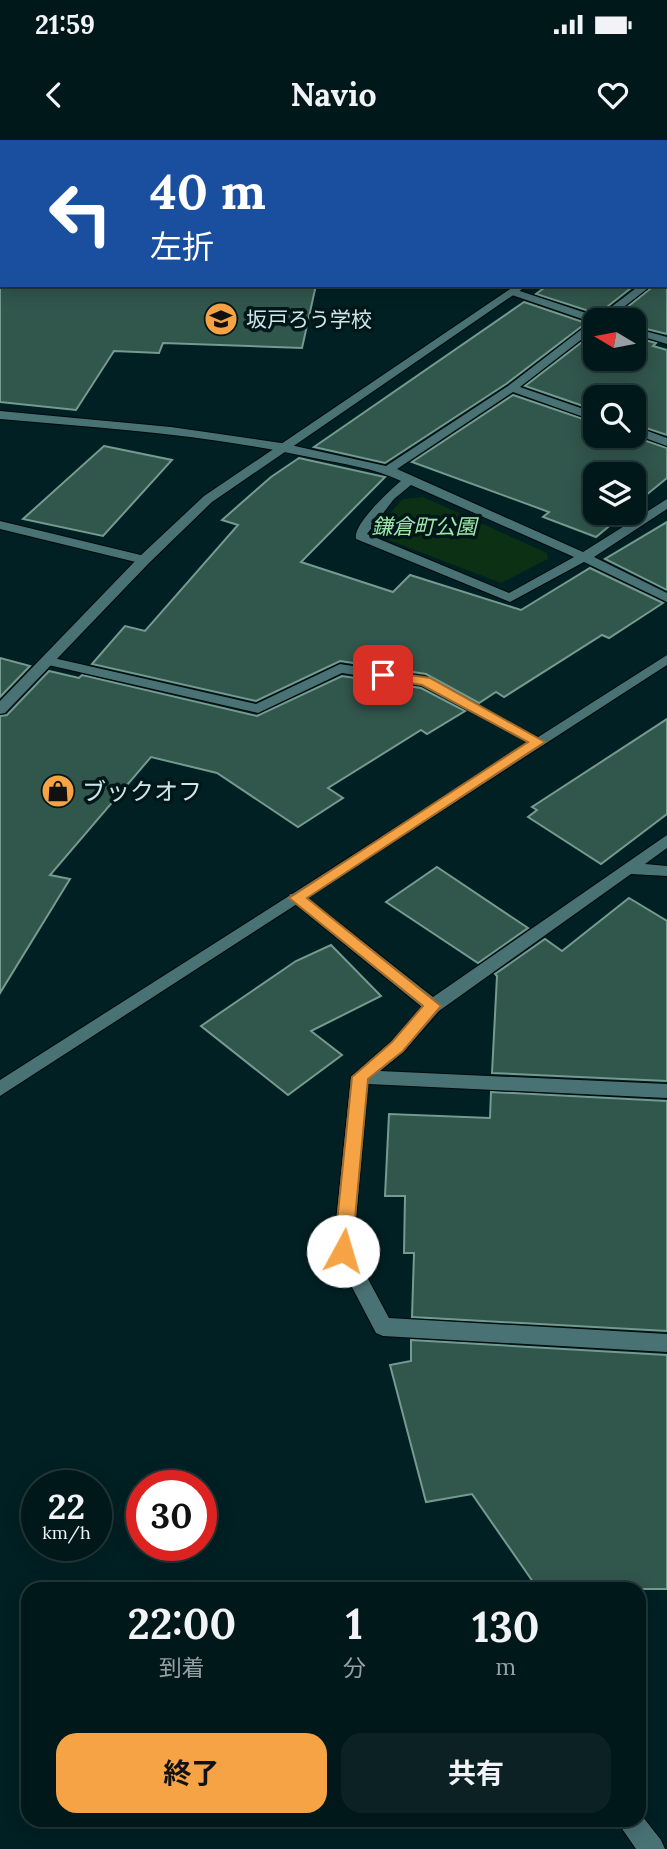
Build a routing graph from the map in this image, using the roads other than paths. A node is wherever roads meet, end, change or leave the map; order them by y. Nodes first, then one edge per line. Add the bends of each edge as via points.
1 (644, 287) edge
2 (518, 289) edge
3 (616, 308) edge
4 (583, 316) edge
5 (583, 333) edge
6 (646, 335) edge
7 (667, 341) edge
8 (512, 388) junction
9 (583, 413) edge
10 (0, 415) edge
11 (646, 434) edge
12 (667, 442) edge
13 (281, 447) junction
14 (388, 470) junction
15 (411, 479) junction
16 (667, 503) edge
17 (0, 525) edge
18 (584, 557) junction
19 (144, 560) junction
20 (667, 598) edge
21 (667, 659) edge
22 (49, 661) junction
23 (0, 710) edge
24 (538, 742) junction
25 (667, 840) edge
26 (628, 869) junction
27 (667, 870) edge
28 (296, 898) junction
29 (433, 1006) junction
30 (360, 1077) junction
31 (0, 1089) edge
32 (667, 1091) edge
33 (667, 1343) edge
34 (635, 1827) edge
35 (652, 1849) edge

1 - 3 street
2 - 4 street
2 - 13 street
5 - 8 street
6 - 7 street
8 - 9 street
8 - 14 street
10 - 13 street
11 - 12 street
13 - 14 street
13 - 19 street via 208,499
14 - 15 street
15 - 18 street
15 - 18 street via 390,496 361,531 362,536 510,598
16 - 18 street
17 - 19 street
18 - 20 street
19 - 22 street
21 - 24 street
22 - 23 street
22 - 24 street via 258,709 340,668 426,681
24 - 28 street
25 - 26 street
26 - 27 street
26 - 29 street
28 - 29 street
28 - 31 street
29 - 30 street via 397,1046
30 - 32 street
30 - 33 street via 343,1251 383,1327
34 - 35 street

